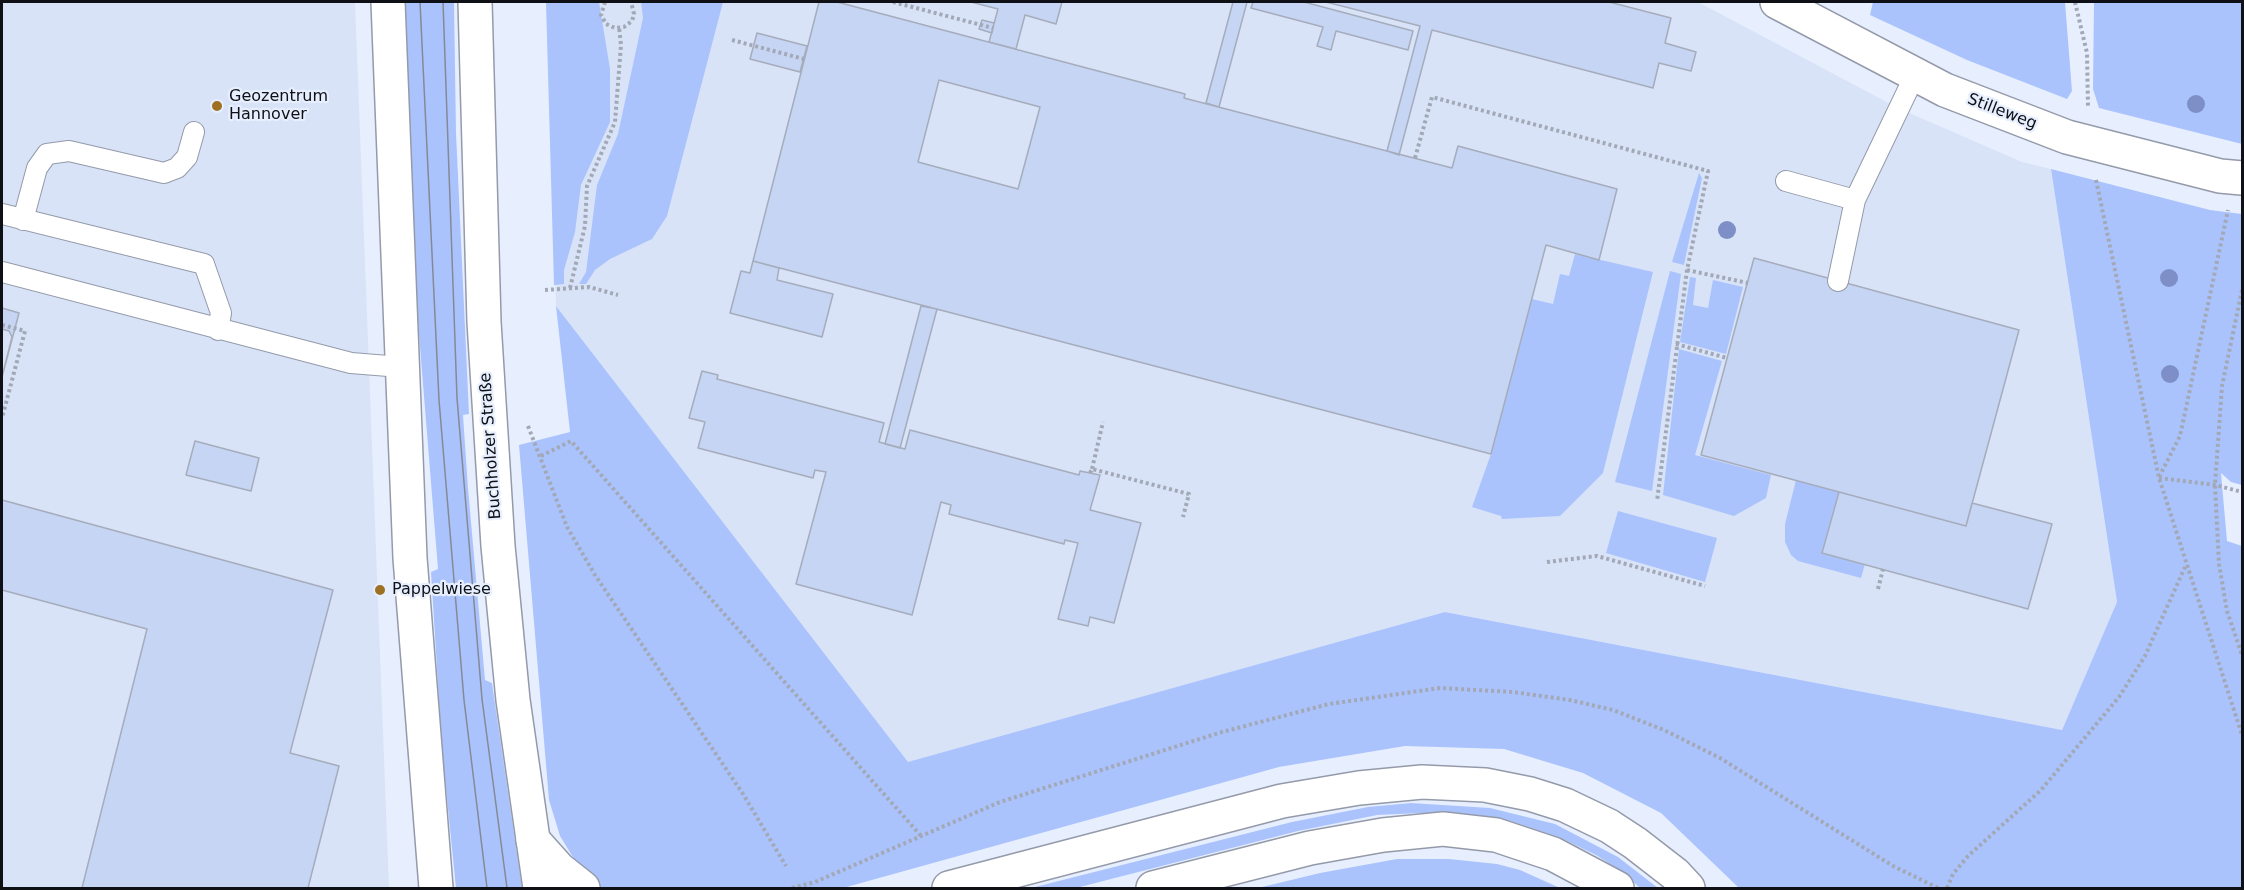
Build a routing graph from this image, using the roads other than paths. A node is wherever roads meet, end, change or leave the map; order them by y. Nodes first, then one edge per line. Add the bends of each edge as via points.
1 (388, 2) edge
2 (474, 2) edge
3 (1777, 2) edge
4 (1915, 75) junction
5 (194, 132) dead end
6 (1786, 181) dead end
7 (2236, 189) edge
8 (1856, 200) junction
9 (2, 214) edge
10 (23, 220) junction
11 (2, 272) edge
12 (1839, 281) dead end
13 (218, 330) junction
14 (401, 367) junction
15 (533, 840) junction
16 (436, 888) edge
17 (540, 888) edge
18 (583, 888) edge
19 (949, 888) edge
20 (1153, 888) edge
21 (1617, 888) edge
22 (1688, 888) edge

1 - 14 main road
2 - 15 main road, Buchholzer Straße via 489,427 513,700
3 - 4 main road, Stilleweg
4 - 7 main road, Stilleweg via 1945,90 2092,143 2220,176
4 - 8 lane
5 - 10 lane via 187,158 164,173 69,151 47,154 37,168
6 - 8 lane
8 - 12 lane
9 - 10 lane
10 - 13 lane via 204,264 221,313
11 - 13 lane
13 - 14 lane via 351,363
14 - 16 main road via 410,558
15 - 17 main road, Buchholzer Straße
15 - 18 main road
19 - 22 main road via 1282,801 1422,782 1485,785 1565,805 1635,843
20 - 21 main road via 1310,848 1443,829 1496,836 1553,854

